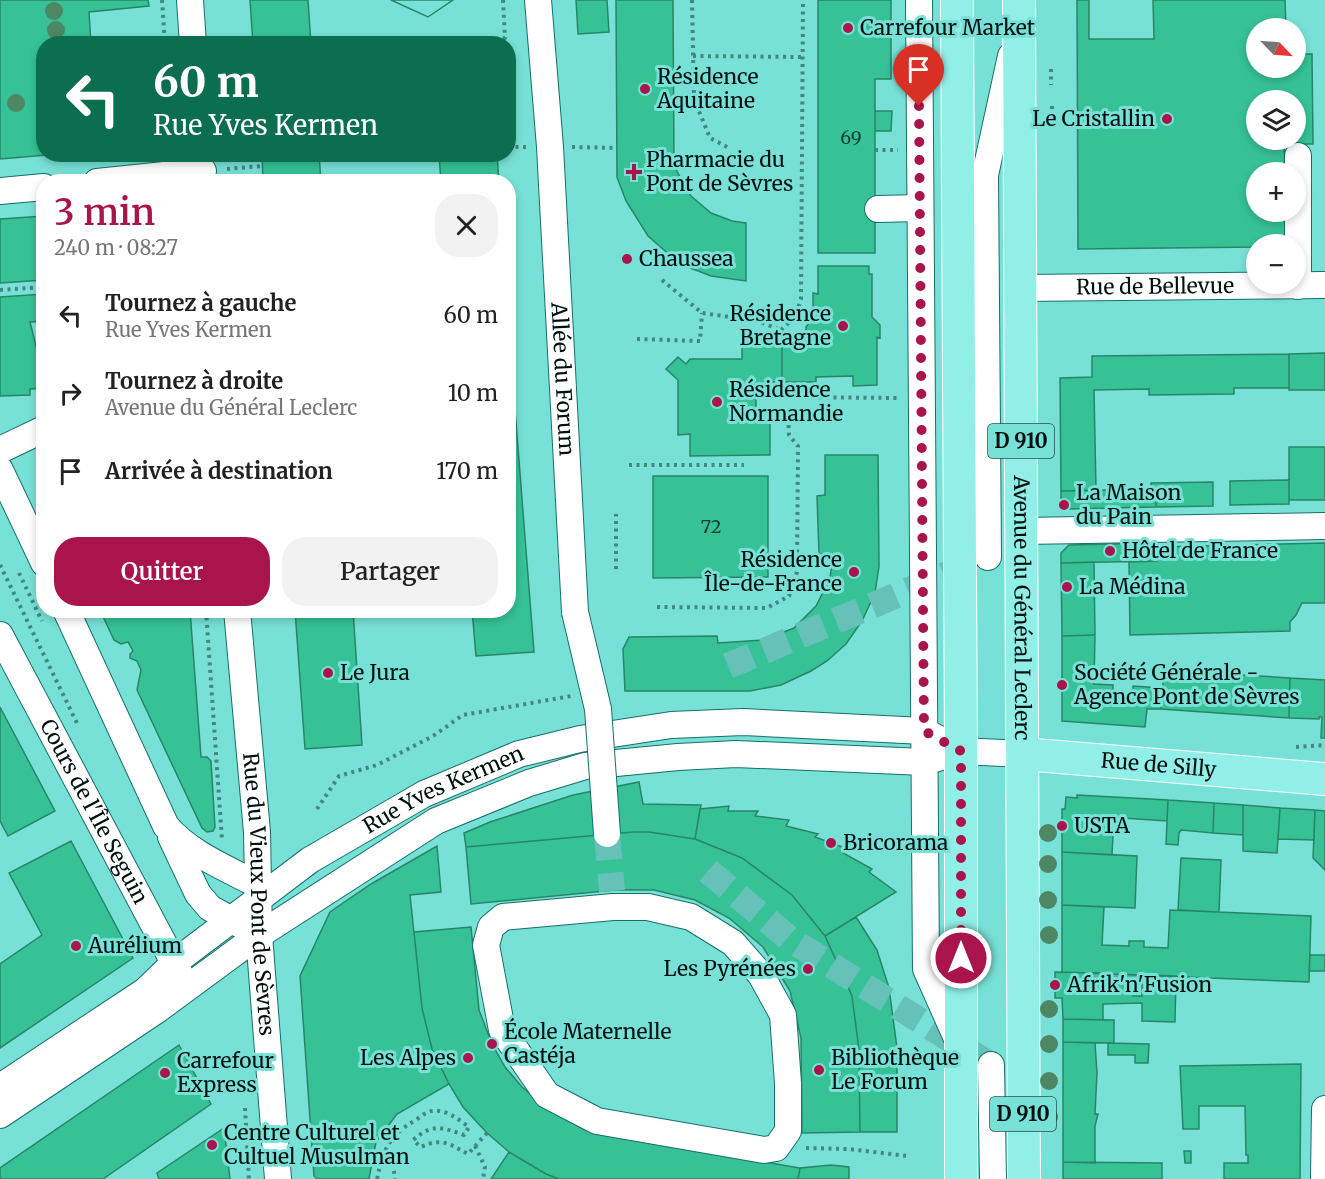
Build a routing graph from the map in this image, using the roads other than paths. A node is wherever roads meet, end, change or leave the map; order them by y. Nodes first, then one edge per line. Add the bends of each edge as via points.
1 (190, 0) edge
2 (538, 0) edge
3 (919, 0) edge
4 (957, 0) edge
5 (1019, 7) edge
6 (192, 36) edge
7 (1298, 156) dead end
8 (207, 169) edge
9 (165, 174) edge
10 (36, 188) edge
11 (0, 191) edge
12 (920, 208) junction
13 (878, 209) dead end
14 (1298, 234) edge
15 (1325, 285) edge
16 (1246, 286) edge
17 (1306, 286) edge
18 (1021, 288) junction
19 (36, 433) edge
20 (0, 450) edge
21 (0, 470) edge
22 (1325, 526) edge
23 (1022, 531) junction
24 (36, 546) edge
25 (988, 557) dead end
26 (70, 618) edge
27 (238, 618) edge
28 (0, 635) edge
29 (924, 731) junction
30 (977, 752) junction
31 (1023, 754) junction
32 (924, 762) junction
33 (1325, 779) edge
34 (166, 826) junction
35 (607, 834) tunnel mouth
36 (258, 892) junction
37 (612, 899) joint
38 (231, 920) junction
39 (259, 935) junction
40 (174, 963) junction
41 (187, 987) junction
42 (961, 1046) junction
43 (992, 1065) dead end
44 (0, 1087) edge
45 (1325, 1109) edge
46 (0, 1115) edge
47 (278, 1179) edge
48 (961, 1179) edge
49 (993, 1179) edge
50 (1024, 1179) edge
51 (1324, 1179) edge

1 - 6 street
2 - 35 street, Allée du Forum, bridge via 550,147 574,612 598,709
3 - 12 street
4 - 30 main road, D 910
5 - 18 main road, Avenue du Général Leclerc / D 910
5 - 25 street via 985,176
7 - 14 street
8 - 9 street
10 - 11 street
12 - 13 street
12 - 29 street
15 - 17 street, Rue de Bellevue
16 - 18 street, Rue de Bellevue
18 - 23 main road, Avenue du Général Leclerc / D 910
19 - 20 street
21 - 24 street
22 - 23 street
23 - 31 main road, Avenue du Général Leclerc / D 910
26 - 34 street
27 - 36 street, Rue du Vieux Pont de Sèvres via 257,832
28 - 40 street, Cours de l'Île Seguin
29 - 30 street, Rue Yves Kermen
29 - 32 street
29 - 36 street, Rue Yves Kermen via 743,722 670,725 519,753 424,794
30 - 31 street, Rue de Silly
30 - 32 street, Rue Yves Kermen
30 - 42 main road, D 910
31 - 33 main road, Rue de Silly
31 - 50 main road, Avenue du Général Leclerc / D 910
32 - 39 street, Rue Yves Kermen via 736,754 585,766 528,783 436,821
32 - 42 street via 926,969
34 - 36 street via 192,851 224,867
34 - 38 street via 198,894 210,908
36 - 38 street, Rue Yves Kermen
36 - 39 street, Rue du Vieux Pont de Sèvres
37 - 37 street via 691,917 733,943 761,975 783,1015 788,1131 776,1148 764,1150 597,1121 546,1095 502,1030 486,945 491,927 503,917
38 - 39 street
38 - 40 street, Rue Yves Kermen
39 - 41 street, Rue Yves Kermen
39 - 47 street, Rue du Vieux Pont de Sèvres
40 - 41 street, Cours de l'Île Seguin
40 - 44 street, Rue Yves Kermen via 145,991
41 - 46 street, Rue Yves Kermen
42 - 48 main road, D 910
43 - 49 street
45 - 51 street

